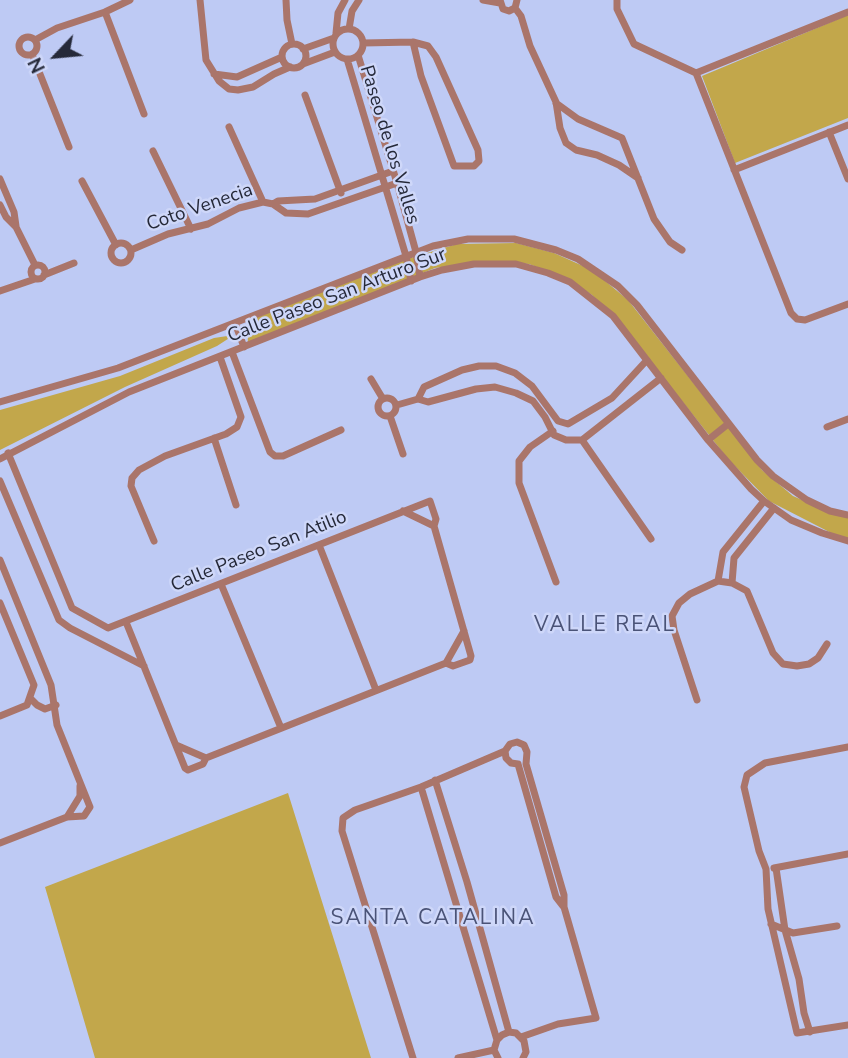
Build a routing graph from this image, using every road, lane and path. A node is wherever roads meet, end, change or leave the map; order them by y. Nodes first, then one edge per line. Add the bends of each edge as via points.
1 (131, 0) edge
2 (200, 0) edge
3 (286, 0) edge
4 (345, 0) edge
5 (359, 0) edge
6 (483, 0) edge
7 (617, 0) edge
8 (500, 1) edge
9 (516, 4) edge
10 (105, 12) junction
11 (848, 12) edge
12 (349, 29) junction
13 (335, 36) junction
14 (35, 40) junction
15 (413, 42) junction
16 (363, 43) junction
17 (292, 44) junction
18 (303, 48) junction
19 (335, 52) junction
20 (32, 54) junction
21 (358, 55) junction
22 (282, 57) junction
23 (347, 59) junction
24 (303, 64) junction
25 (290, 67) junction
26 (696, 73) junction
27 (214, 74) junction
28 (305, 96) dead end
29 (556, 103) junction
30 (144, 114) dead end
31 (848, 125) edge
32 (229, 127) dead end
33 (829, 132) junction
34 (69, 147) dead end
35 (153, 151) dead end
36 (393, 170) junction
37 (734, 170) junction
38 (382, 174) junction
39 (638, 178) junction
40 (848, 179) edge
41 (0, 180) edge
42 (82, 181) dead end
43 (397, 183) junction
44 (386, 187) junction
45 (340, 191) junction
46 (344, 200) junction
47 (264, 202) junction
48 (273, 204) junction
49 (0, 205) edge
50 (16, 227) junction
51 (191, 229) junction
52 (116, 245) junction
53 (131, 250) junction
54 (682, 250) dead end
55 (416, 252) junction
56 (406, 256) junction
57 (74, 263) dead end
58 (35, 265) junction
59 (44, 275) junction
60 (420, 277) junction
61 (35, 279) junction
62 (411, 281) junction
63 (0, 291) edge
64 (848, 304) edge
65 (234, 323) junction
66 (244, 347) junction
67 (232, 352) junction
68 (220, 357) junction
69 (647, 360) junction
70 (661, 378) junction
71 (371, 379) dead end
72 (383, 399) junction
73 (418, 399) junction
74 (0, 402) edge
75 (397, 405) junction
76 (390, 416) junction
77 (848, 419) edge
78 (558, 421) junction
79 (728, 424) junction
80 (827, 427) dead end
81 (341, 430) dead end
82 (552, 432) junction
83 (214, 438) junction
84 (582, 440) junction
85 (708, 440) junction
86 (8, 453) junction
87 (403, 454) dead end
88 (0, 459) edge
89 (19, 479) junction
90 (1, 483) edge
91 (764, 501) junction
92 (236, 505) dead end
93 (774, 508) junction
94 (403, 511) junction
95 (848, 515) edge
96 (433, 526) junction
97 (651, 539) dead end
98 (154, 541) dead end
99 (848, 541) edge
100 (319, 545) junction
101 (0, 561) edge
102 (718, 581) junction
103 (556, 582) dead end
104 (732, 583) junction
105 (221, 584) junction
106 (0, 603) edge
107 (126, 622) junction
108 (464, 631) junction
109 (827, 644) dead end
110 (446, 663) junction
111 (144, 667) junction
112 (376, 690) junction
113 (30, 698) junction
114 (697, 700) dead end
115 (56, 705) junction
116 (0, 716) edge
117 (281, 728) junction
118 (176, 745) junction
119 (848, 747) edge
120 (505, 751) junction
121 (206, 758) junction
122 (522, 762) junction
123 (80, 780) junction
124 (435, 780) junction
125 (421, 787) junction
126 (67, 817) junction
127 (0, 843) edge
128 (848, 854) edge
129 (776, 868) junction
130 (766, 869) junction
131 (467, 882) junction
132 (452, 886) junction
133 (780, 906) junction
134 (768, 909) junction
135 (771, 924) junction
136 (837, 926) dead end
137 (785, 930) junction
138 (848, 1025) edge
139 (509, 1032) junction
140 (810, 1032) junction
141 (521, 1037) junction
142 (497, 1040) junction
143 (494, 1050) junction
144 (413, 1058) edge
145 (458, 1058) edge
146 (498, 1058) edge
147 (523, 1058) edge

1 - 10 street
2 - 27 street via 205,53
3 - 17 street
4 - 13 street
5 - 12 street
6 - 8 street
7 - 26 street via 634,44
8 - 9 street via 506,10
9 - 29 street
10 - 14 street
10 - 30 street
11 - 26 street
12 - 13 street
12 - 16 street via 359,33
13 - 18 street
13 - 19 street
14 - 20 street
14 - 20 street via 26,37 19,43 22,52
15 - 15 street via 447,153 454,166 474,166 479,161 478,150 436,57 428,46
15 - 16 street
16 - 21 street
17 - 18 street
17 - 22 street
18 - 24 street
19 - 23 street
19 - 24 street
20 - 34 street
21 - 23 street
21 - 36 street, Paseo de los Valles
22 - 25 street
22 - 27 street via 237,77
23 - 38 street, Paseo de los Valles
24 - 25 street
25 - 27 street via 238,90 229,89
26 - 37 street
28 - 45 street
29 - 39 street via 578,119 622,138
29 - 39 street via 559,128 570,147 619,165
31 - 33 street
32 - 47 street
33 - 37 street
33 - 40 street
35 - 51 street
36 - 38 street
36 - 43 street, Paseo de los Valles
37 - 64 street via 791,313 805,320
38 - 44 street, Paseo de los Valles
38 - 45 street
39 - 54 street via 659,227 673,246
41 - 50 street via 15,212
42 - 52 street
43 - 44 street, Coto Venecia
43 - 55 street, Paseo de los Valles
44 - 46 street, Coto Venecia
44 - 56 street, Paseo de los Valles
45 - 46 street
45 - 48 street
46 - 48 street, Coto Venecia via 301,215 286,214
47 - 48 street, Coto Venecia
47 - 51 street, Coto Venecia
49 - 50 street
50 - 58 street
51 - 53 street, Coto Venecia
52 - 53 street via 123,243
52 - 53 street via 112,257 118,262 127,261
55 - 56 street, Calle Paseo San Arturo Sur
55 - 60 street, Paseo de los Valles
55 - 79 street, Calle Paseo San Arturo Sur via 449,242 514,239 578,260 637,305
56 - 62 street, Paseo de los Valles
56 - 65 street, Calle Paseo San Arturo Sur
57 - 59 street
58 - 59 street via 44,268
58 - 61 street via 30,272
59 - 61 street
60 - 62 street, Calle Paseo San Arturo Sur
60 - 69 street, Calle Paseo San Arturo Sur via 488,263 548,272 603,307
61 - 63 street
62 - 66 street, Calle Paseo San Arturo Sur
65 - 66 street
65 - 74 street, Calle Paseo San Arturo Sur via 118,369
66 - 67 street, Calle Paseo San Arturo Sur
67 - 68 street, Calle Paseo San Arturo Sur
67 - 81 street via 275,456
68 - 83 street via 241,417 237,427
68 - 86 street, Calle Paseo San Arturo Sur via 129,392
69 - 70 street, Calle Paseo San Arturo Sur
69 - 78 street via 612,398 568,424
70 - 84 street
70 - 85 street, Calle Paseo San Arturo Sur
71 - 72 street
72 - 75 street via 391,398
72 - 76 street via 380,413
73 - 75 street
73 - 78 street via 424,387 462,370 496,366 516,373 532,386
73 - 82 street via 428,402 495,387 533,401
75 - 76 street
76 - 87 street
77 - 80 street
78 - 82 street
79 - 85 street
79 - 95 street, Calle Paseo San Arturo Sur via 789,489 830,511
82 - 84 street via 566,440
82 - 103 street via 519,461 519,483
83 - 92 street
83 - 98 street via 165,456 132,478 131,486
84 - 97 street
85 - 91 street, Calle Paseo San Arturo Sur
86 - 88 street, Calle Paseo San Arturo Sur
86 - 89 street, Calle Paseo San Atilio
89 - 90 street
89 - 107 street, Calle Paseo San Atilio via 73,610 108,628
90 - 111 street via 59,620
91 - 93 street, Calle Paseo San Arturo Sur
91 - 102 street via 723,552
93 - 99 street, Calle Paseo San Arturo Sur via 809,528
93 - 104 street via 734,558
94 - 96 street
94 - 96 street, Calle Paseo San Atilio via 429,501 436,520
94 - 100 street, Calle Paseo San Atilio
96 - 108 street, Calle Paseo San Atilio
100 - 105 street, Calle Paseo San Atilio
100 - 112 street
101 - 115 street
102 - 104 street
102 - 114 street via 690,594 672,617
104 - 109 street via 747,591 773,653 783,664 809,664
105 - 107 street, Calle Paseo San Atilio
105 - 117 street
106 - 113 street via 34,685
107 - 111 street, Calle Paseo San Atilio
108 - 110 street
108 - 110 street, Calle Paseo San Atilio via 471,659 453,666
110 - 112 street, Calle Paseo San Atilio
111 - 118 street, Calle Paseo San Atilio
112 - 117 street, Calle Paseo San Atilio
113 - 115 street via 46,709
113 - 116 street via 27,705
115 - 123 street via 57,725
117 - 121 street, Calle Paseo San Atilio
118 - 121 street
118 - 121 street, Calle Paseo San Atilio via 186,769 203,764
119 - 130 street via 765,763 747,775 744,787
120 - 122 street via 511,763
120 - 122 street via 510,744 524,745 527,752
120 - 124 street
122 - 141 street via 556,897 564,907 596,1018 558,1024
123 - 126 street via 80,796
123 - 126 street via 90,807 84,816
124 - 125 street
124 - 131 street
125 - 132 street
125 - 144 street via 355,810 343,818 342,831
126 - 127 street
128 - 129 street
129 - 130 street
129 - 133 street
130 - 134 street
131 - 132 street
131 - 139 street
132 - 142 street
133 - 134 street
133 - 137 street
134 - 135 street
135 - 137 street
135 - 140 street via 797,1033
136 - 137 street via 793,933
137 - 140 street
138 - 140 street
139 - 141 street
139 - 142 street
141 - 147 street via 526,1047
142 - 143 street
143 - 145 street
143 - 146 street

